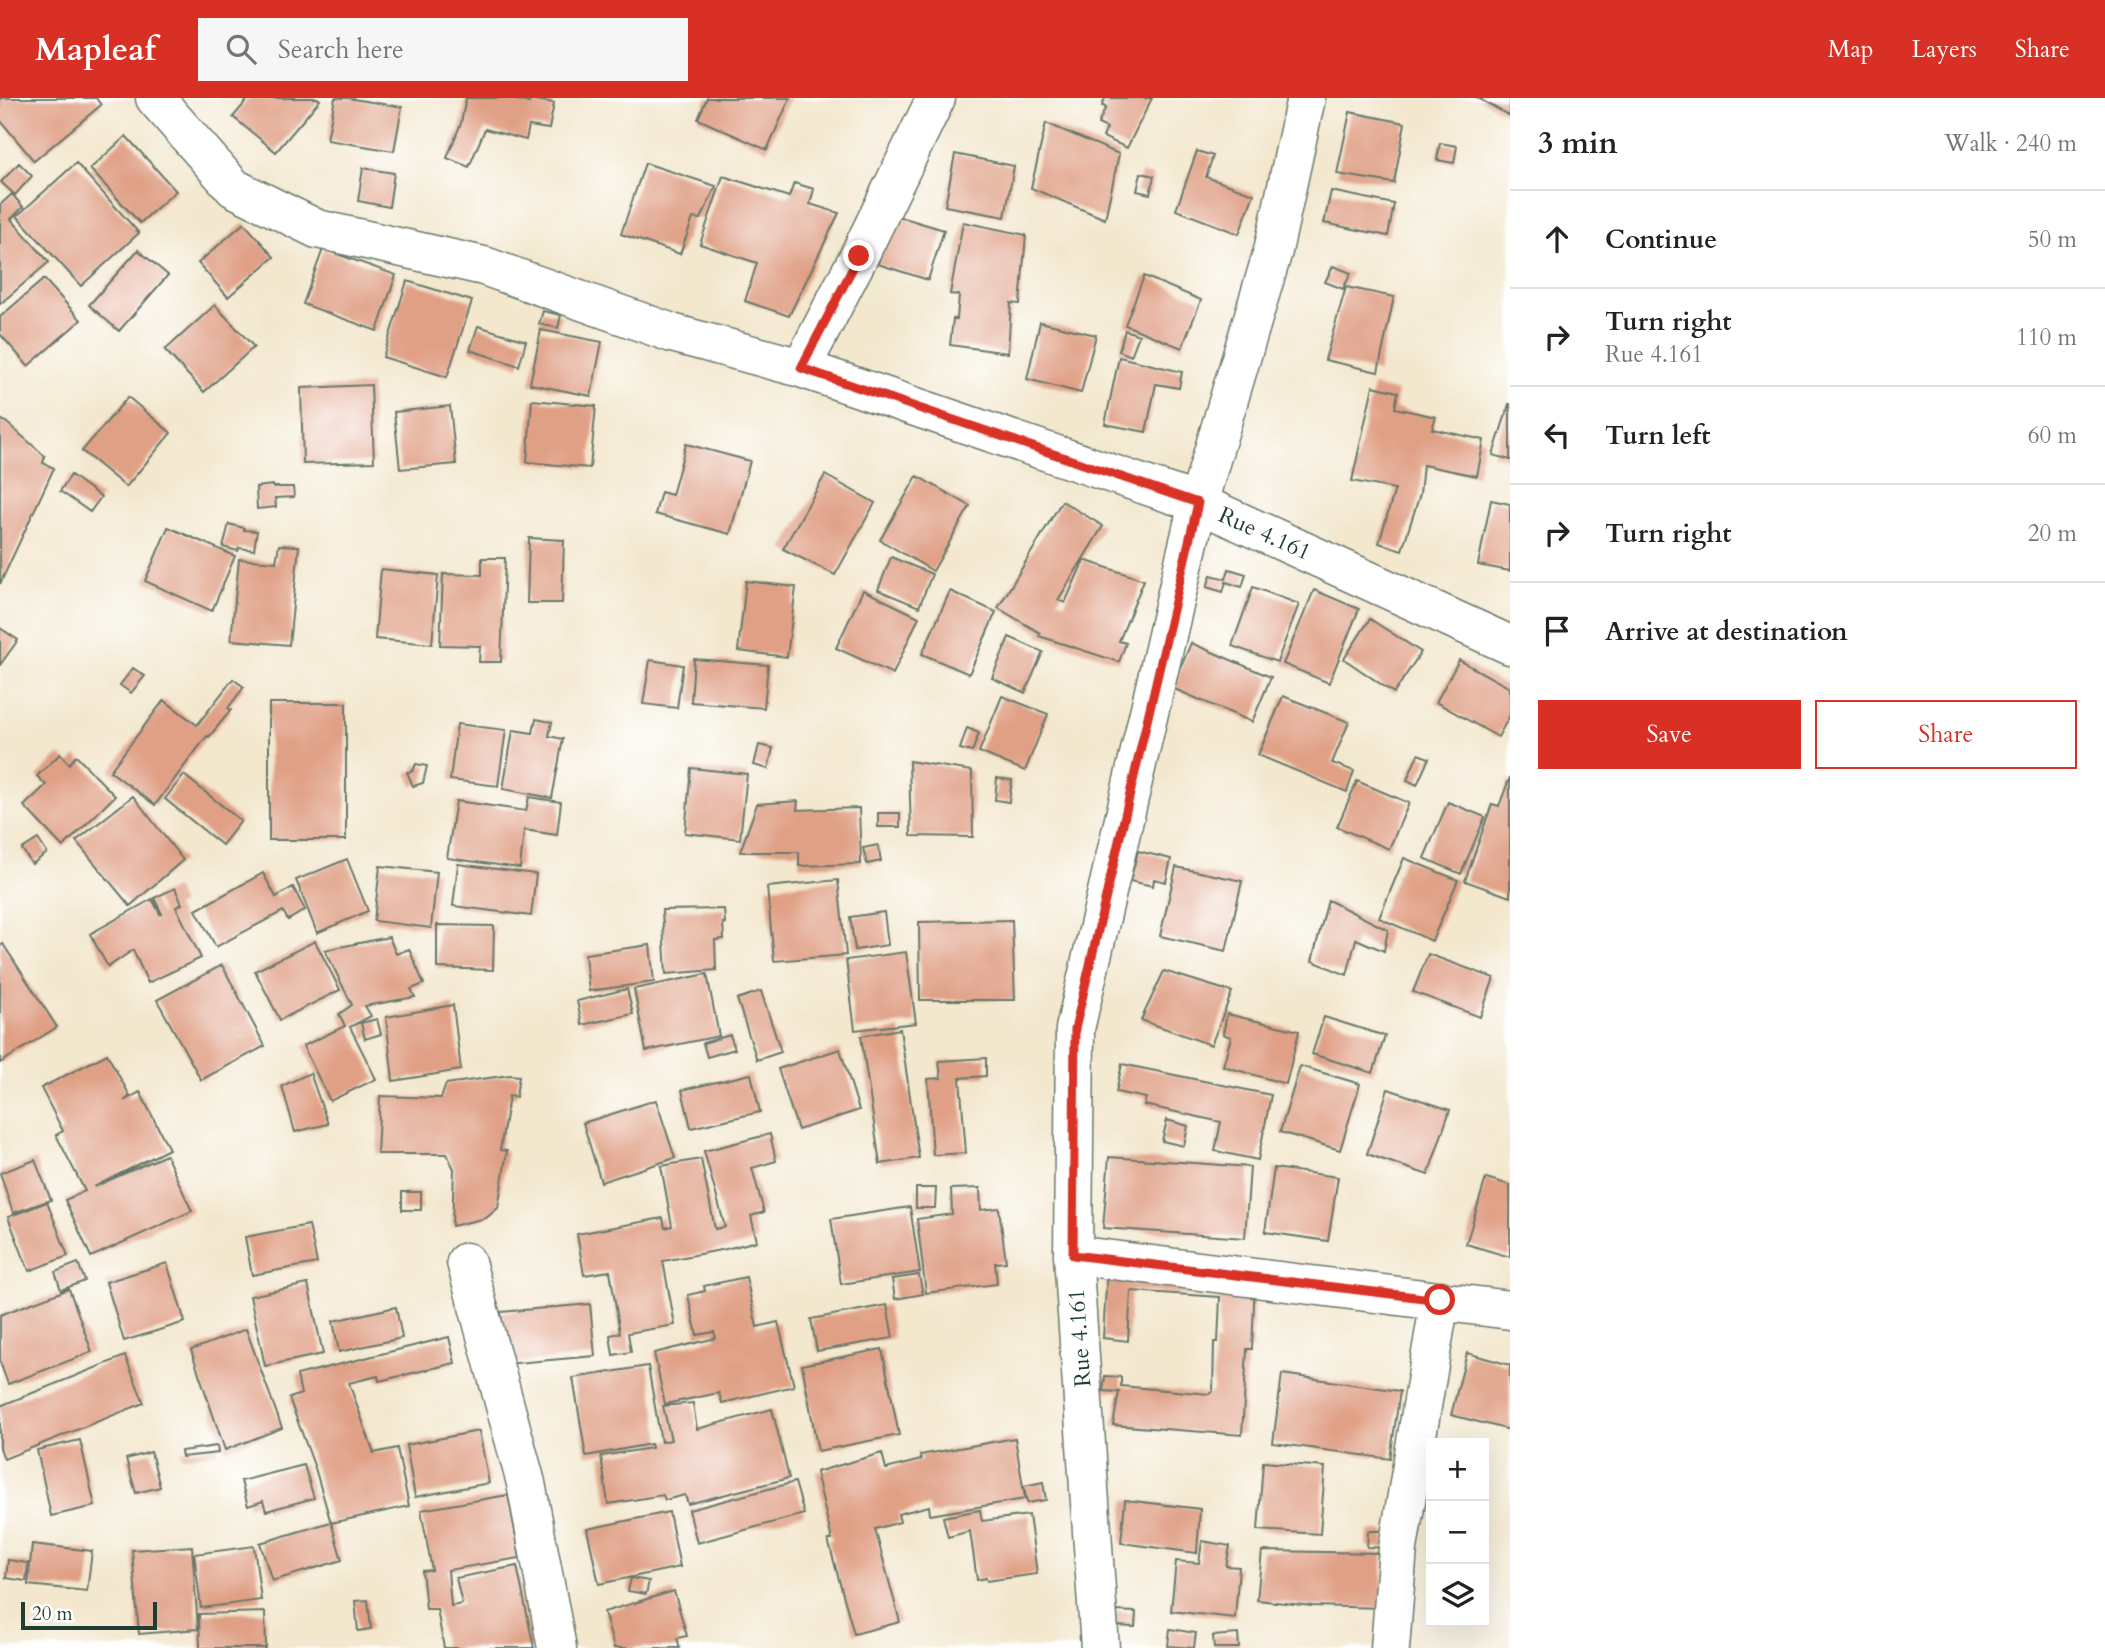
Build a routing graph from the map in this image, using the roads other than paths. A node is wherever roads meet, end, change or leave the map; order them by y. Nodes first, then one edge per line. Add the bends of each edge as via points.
1 (155, 98) edge
2 (936, 98) edge
3 (1306, 98) edge
4 (801, 368) junction
5 (1198, 503) junction
6 (1510, 645) edge
7 (1073, 1255) junction
8 (466, 1262) dead end
9 (1440, 1300) junction
10 (1510, 1310) edge
11 (557, 1648) edge
12 (1100, 1648) edge
13 (1390, 1648) edge

1 - 4 street via 234,188 317,229 484,266 672,333
2 - 4 street
3 - 5 street via 1273,250
4 - 5 street
5 - 6 street, Rue 4.161
5 - 7 street, Rue 4.161 via 1075,1029
7 - 9 street
7 - 12 street, Rue 4.161
8 - 11 street via 526,1483
9 - 10 street
9 - 13 street via 1398,1548

